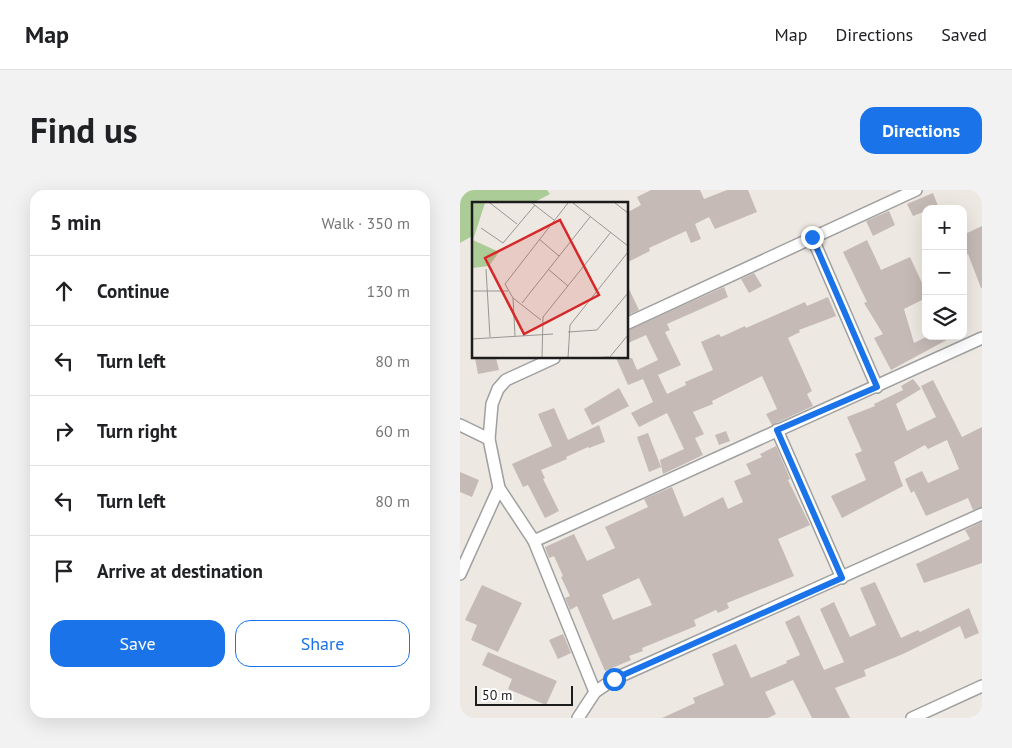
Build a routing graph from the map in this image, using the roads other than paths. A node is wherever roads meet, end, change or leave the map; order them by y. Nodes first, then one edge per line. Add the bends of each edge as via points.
1 (916, 190) edge
2 (812, 237) junction
3 (629, 323) edge
4 (982, 338) edge
5 (552, 359) edge
6 (877, 387) junction
7 (460, 425) edge
8 (777, 430) junction
9 (489, 439) junction
10 (499, 488) junction
11 (982, 514) edge
12 (534, 542) junction
13 (460, 574) edge
14 (842, 578) junction
15 (982, 686) edge
16 (595, 692) junction
17 (578, 718) edge
18 (912, 718) edge

1 - 2 street
2 - 3 street
2 - 6 street
4 - 6 street
5 - 9 street via 506,380 498,389 492,404
6 - 8 street
7 - 9 street
8 - 12 street
8 - 14 street
9 - 10 street
10 - 12 street
10 - 13 street
11 - 14 street
12 - 16 street
14 - 16 street via 614,679
15 - 18 street
16 - 17 street

